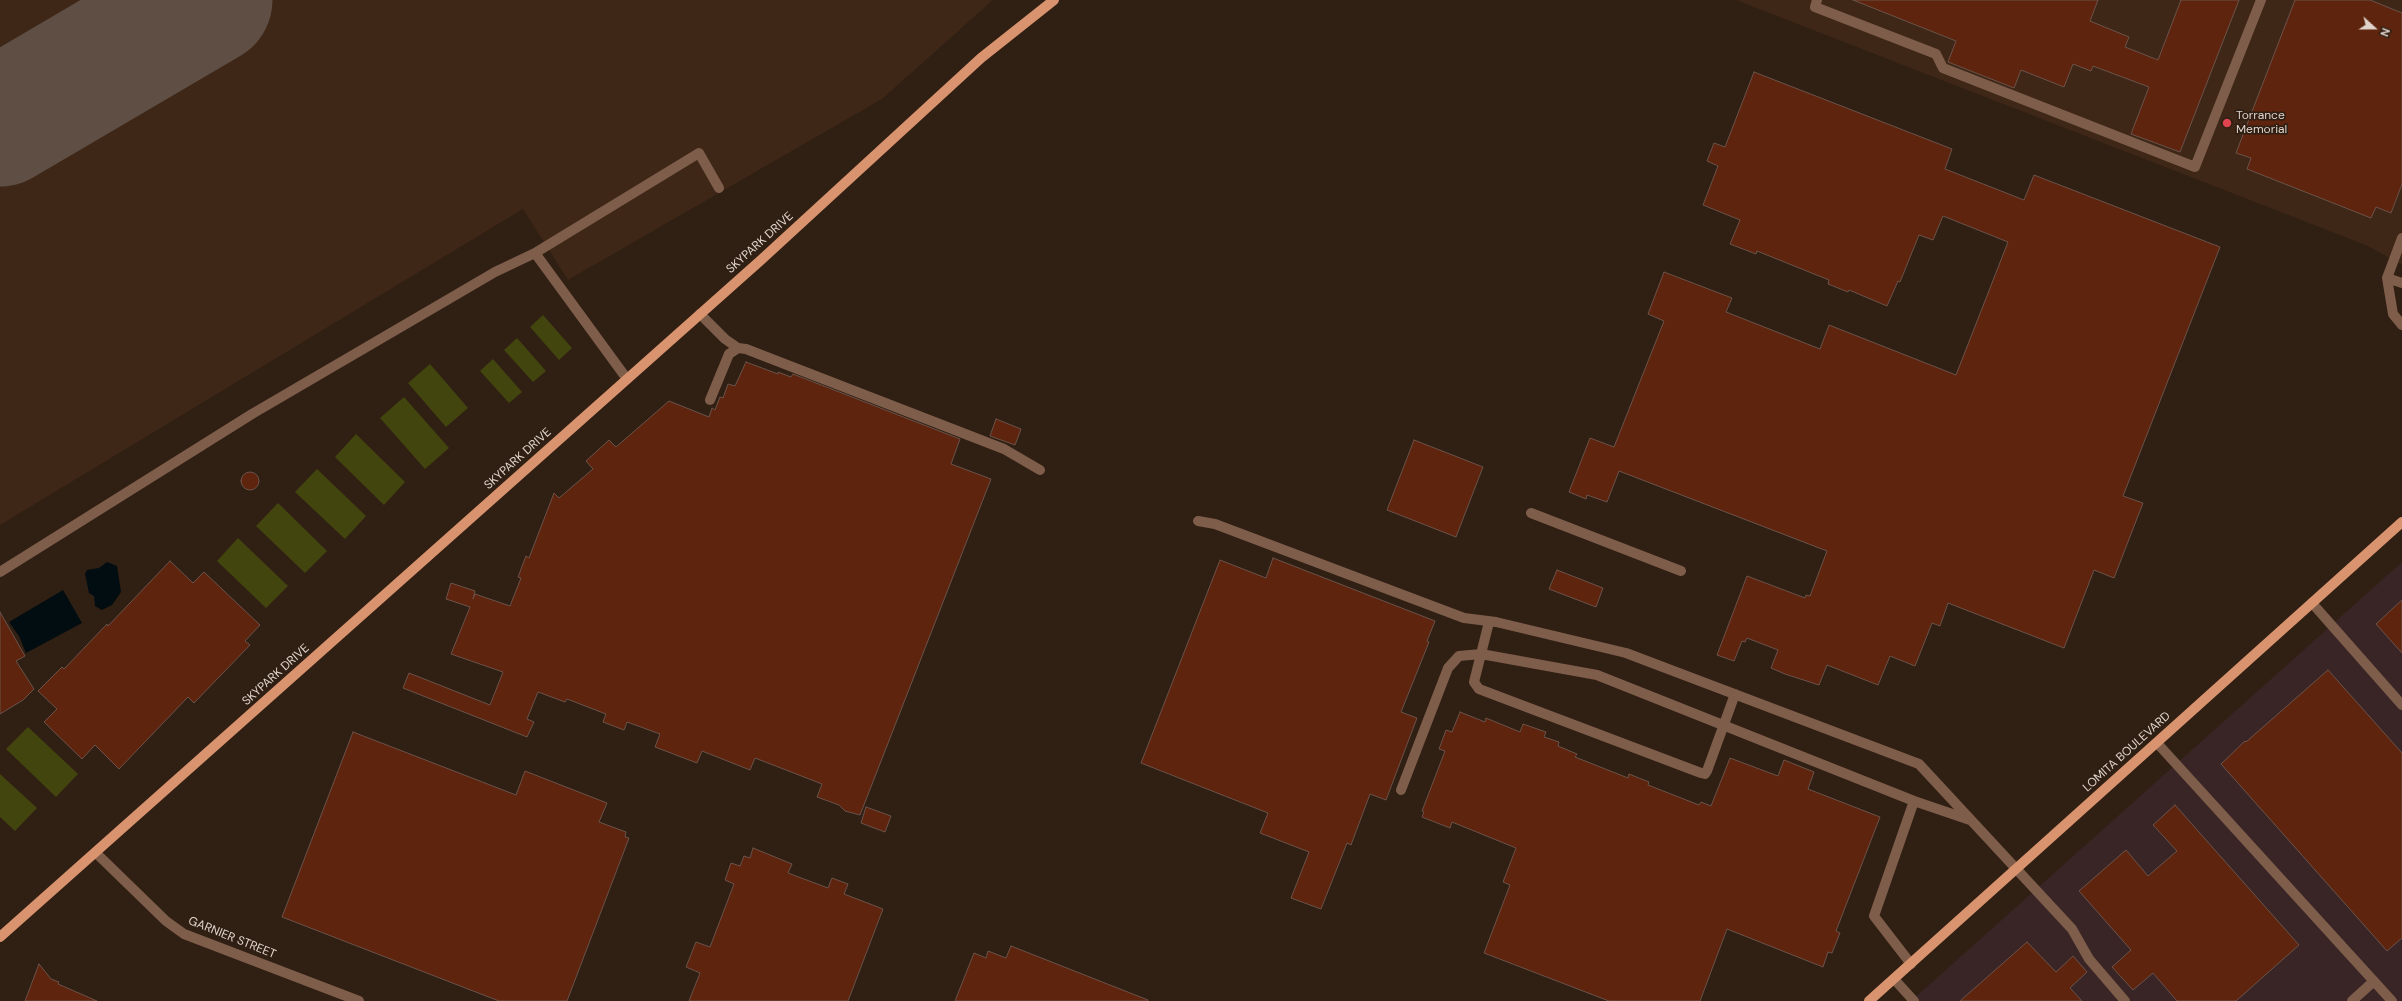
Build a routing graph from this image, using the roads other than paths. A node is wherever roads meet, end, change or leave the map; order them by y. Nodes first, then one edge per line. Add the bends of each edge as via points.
1 (1054, 0) edge
2 (1817, 0) edge
3 (2261, 0) edge
4 (719, 188) dead end
5 (2402, 238) edge
6 (535, 253) junction
7 (2387, 278) junction
8 (2402, 283) edge
9 (700, 314) junction
10 (2402, 325) edge
11 (738, 348) junction
12 (627, 379) junction
13 (710, 400) dead end
14 (1040, 470) dead end
15 (1531, 513) dead end
16 (1198, 522) dead end
17 (2402, 522) edge
18 (1681, 571) dead end
19 (0, 572) edge
20 (2312, 603) junction
21 (1489, 622) junction
22 (1481, 654) junction
23 (1735, 694) junction
24 (2402, 705) edge
25 (1724, 727) junction
26 (2157, 743) junction
27 (1401, 790) dead end
28 (1914, 801) junction
29 (1972, 820) junction
30 (96, 853) junction
31 (2018, 868) junction
32 (0, 937) edge
33 (1910, 964) junction
34 (1894, 979) junction
35 (2374, 981) junction
36 (359, 1001) edge
37 (1869, 1001) edge
38 (1914, 1001) edge
39 (2125, 1001) edge
40 (2352, 1001) edge
41 (2392, 1001) edge

1 - 9 main road, SKYPARK DRIVE via 980,58
2 - 3 street via 1815,7 1936,54 1943,68 2195,167
4 - 6 street via 699,153
5 - 7 street
6 - 12 street
6 - 19 street via 496,272 252,414
7 - 8 street
7 - 10 street via 2393,314
9 - 11 street via 724,339
9 - 12 main road, SKYPARK DRIVE
11 - 13 street via 729,354
11 - 14 street via 1004,449
12 - 30 main road, SKYPARK DRIVE
15 - 18 street
16 - 21 street via 1215,524 1464,618
17 - 20 main road, LOMITA BOULEVARD
20 - 24 street
20 - 26 main road, LOMITA BOULEVARD
21 - 22 street
21 - 23 street via 1626,653
22 - 25 street via 1597,676
22 - 25 street via 1474,682 1480,689 1701,773 1705,774 1707,771
22 - 27 street via 1459,656 1448,668
23 - 25 street
23 - 29 street via 1919,764
25 - 28 street
26 - 31 main road, LOMITA BOULEVARD
26 - 35 street
28 - 29 street
28 - 33 street via 1874,916
29 - 31 street
30 - 32 main road, SKYPARK DRIVE
30 - 36 street, GARNIER STREET via 166,921 184,934
31 - 33 main road, LOMITA BOULEVARD
31 - 39 street via 2072,929 2089,959
33 - 34 main road, LOMITA BOULEVARD
34 - 37 main road, LOMITA BOULEVARD
34 - 38 street
35 - 40 street
35 - 41 street

